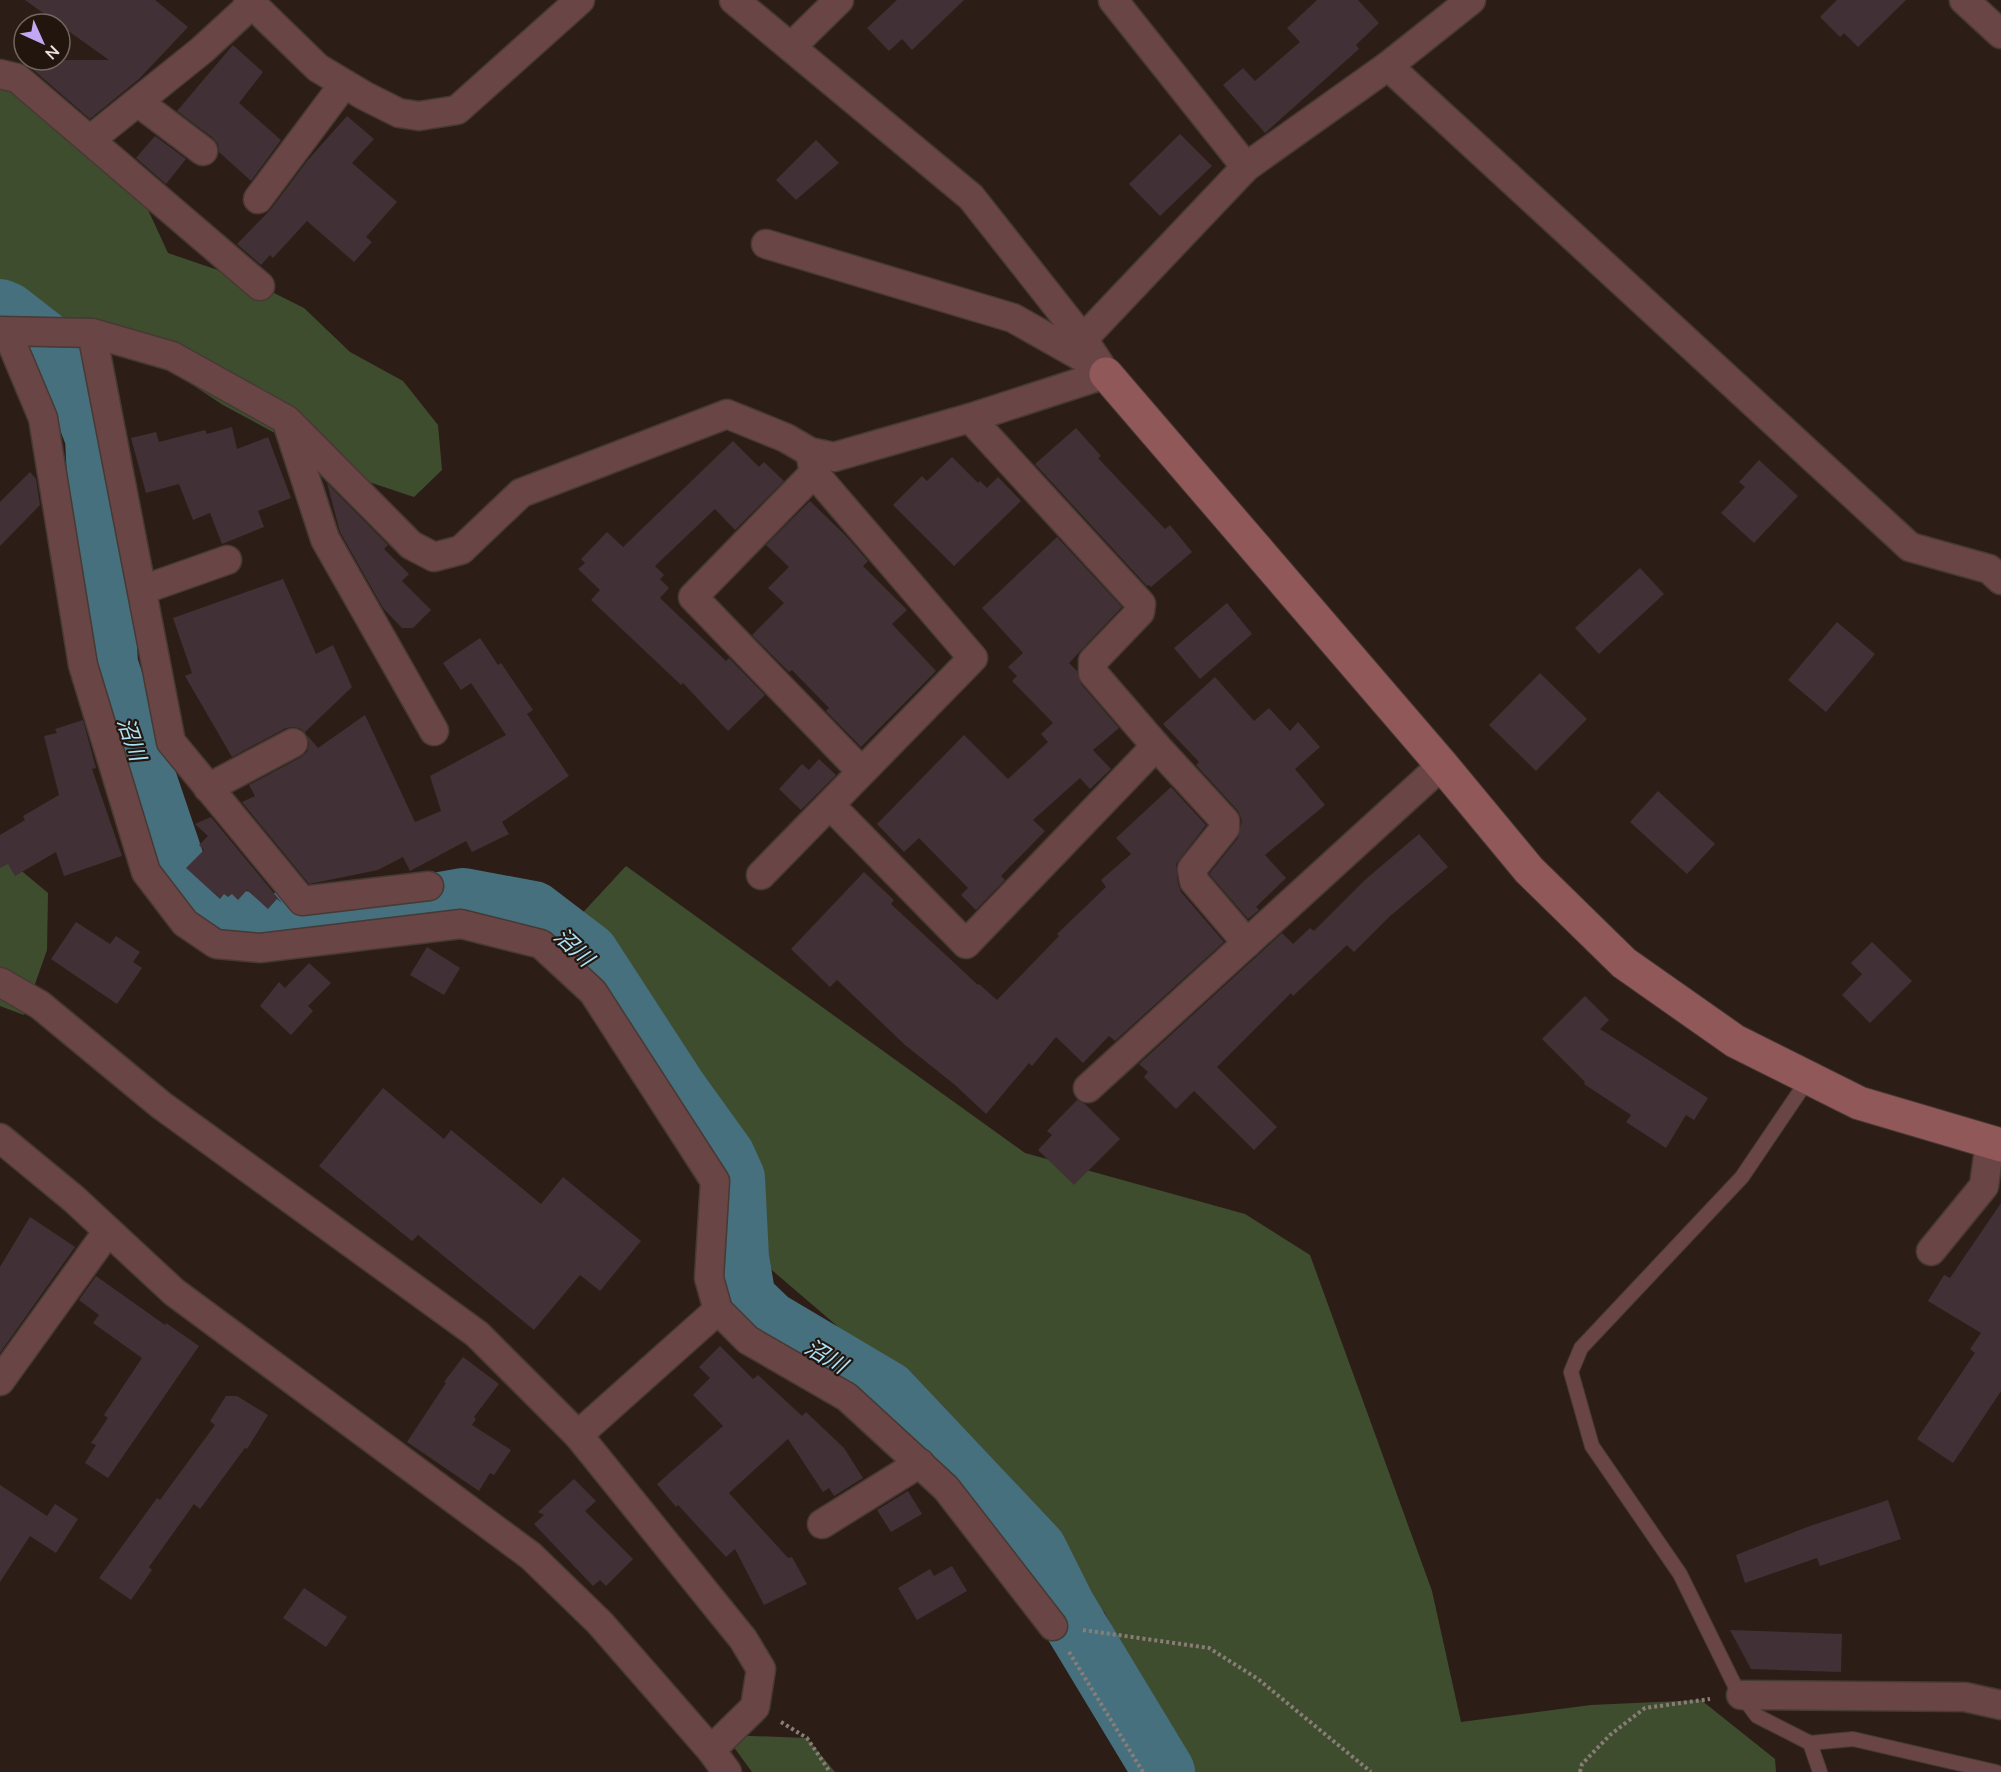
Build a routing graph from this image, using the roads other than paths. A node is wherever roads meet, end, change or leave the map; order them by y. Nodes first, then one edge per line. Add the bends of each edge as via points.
1 (580, 0) edge
2 (734, 0) edge
3 (839, 0) edge
4 (1113, 0) edge
5 (1471, 0) edge
6 (1964, 0) edge
7 (250, 2) edge
8 (2001, 34) edge
9 (791, 47) junction
10 (1388, 66) junction
11 (0, 74) edge
12 (344, 84) junction
13 (138, 102) junction
14 (90, 140) junction
15 (203, 151) dead end
16 (1246, 167) junction
17 (258, 199) dead end
18 (766, 244) dead end
19 (260, 285) dead end
20 (3, 331) edge
21 (92, 333) junction
22 (1083, 339) junction
23 (1104, 371) junction
24 (970, 418) junction
25 (286, 420) junction
26 (812, 463) junction
27 (227, 560) dead end
28 (1997, 570) edge
29 (141, 590) junction
30 (434, 731) dead end
31 (293, 743) dead end
32 (1156, 746) junction
33 (1442, 765) junction
34 (861, 771) junction
35 (208, 788) junction
36 (830, 805) junction
37 (761, 875) dead end
38 (429, 886) dead end
39 (1247, 943) junction
40 (0, 982) edge
41 (1809, 1078) junction
42 (1088, 1088) dead end
43 (0, 1138) edge
44 (1995, 1144) edge
45 (108, 1231) junction
46 (1931, 1251) dead end
47 (718, 1310) junction
48 (0, 1381) edge
49 (578, 1434) junction
50 (920, 1463) junction
51 (822, 1524) dead end
52 (1053, 1626) road end
53 (1741, 1695) junction
54 (2001, 1706) edge
55 (1810, 1743) junction
56 (719, 1761) edge
57 (1820, 1772) edge
58 (1996, 1772) edge

1 - 12 street via 457,110 419,116 399,113
2 - 9 street
3 - 9 street
4 - 16 street
5 - 10 street
6 - 8 street
7 - 12 street via 318,68
7 - 13 street via 202,50
9 - 22 street via 971,197
10 - 16 street
10 - 28 street via 1910,547
11 - 14 street via 17,78
12 - 17 street
13 - 14 street
13 - 15 street
14 - 19 street
16 - 22 street
18 - 23 street via 1014,318
20 - 21 street
20 - 47 street via 43,418 83,665 147,872 185,923 216,944 260,948 461,924 541,944 593,992 715,1181 709,1278
21 - 25 street via 172,356
21 - 29 street
22 - 23 street
23 - 24 street
23 - 33 street
24 - 26 street
24 - 32 street via 1141,604 1140,612 1093,660 1093,673
25 - 26 street via 411,546 434,557 461,550 521,493 727,414 786,438
25 - 30 street via 326,538
26 - 34 street via 973,658
26 - 34 street via 693,597
27 - 29 street
29 - 35 street via 171,742
31 - 35 street
32 - 36 street via 966,944
32 - 39 street via 1225,821 1225,828 1192,869 1194,881
33 - 39 street
33 - 41 street via 1529,870 1624,963 1735,1041
34 - 36 street
35 - 38 street via 302,901
36 - 37 street
39 - 42 street
40 - 49 street via 40,1005 161,1105 477,1334
41 - 44 street via 1859,1103
41 - 53 lane via 1742,1177 1581,1348 1571,1372 1592,1446 1680,1574
43 - 45 street
44 - 46 street via 1984,1186
45 - 48 street
45 - 56 street via 174,1292 531,1556 600,1623
47 - 49 street
47 - 50 street via 748,1340 847,1397
49 - 56 street via 743,1639 761,1669 754,1707
50 - 51 street
50 - 52 street via 946,1488
53 - 54 street via 1965,1697
53 - 55 lane via 1757,1716
55 - 57 lane
55 - 58 lane via 1853,1739

